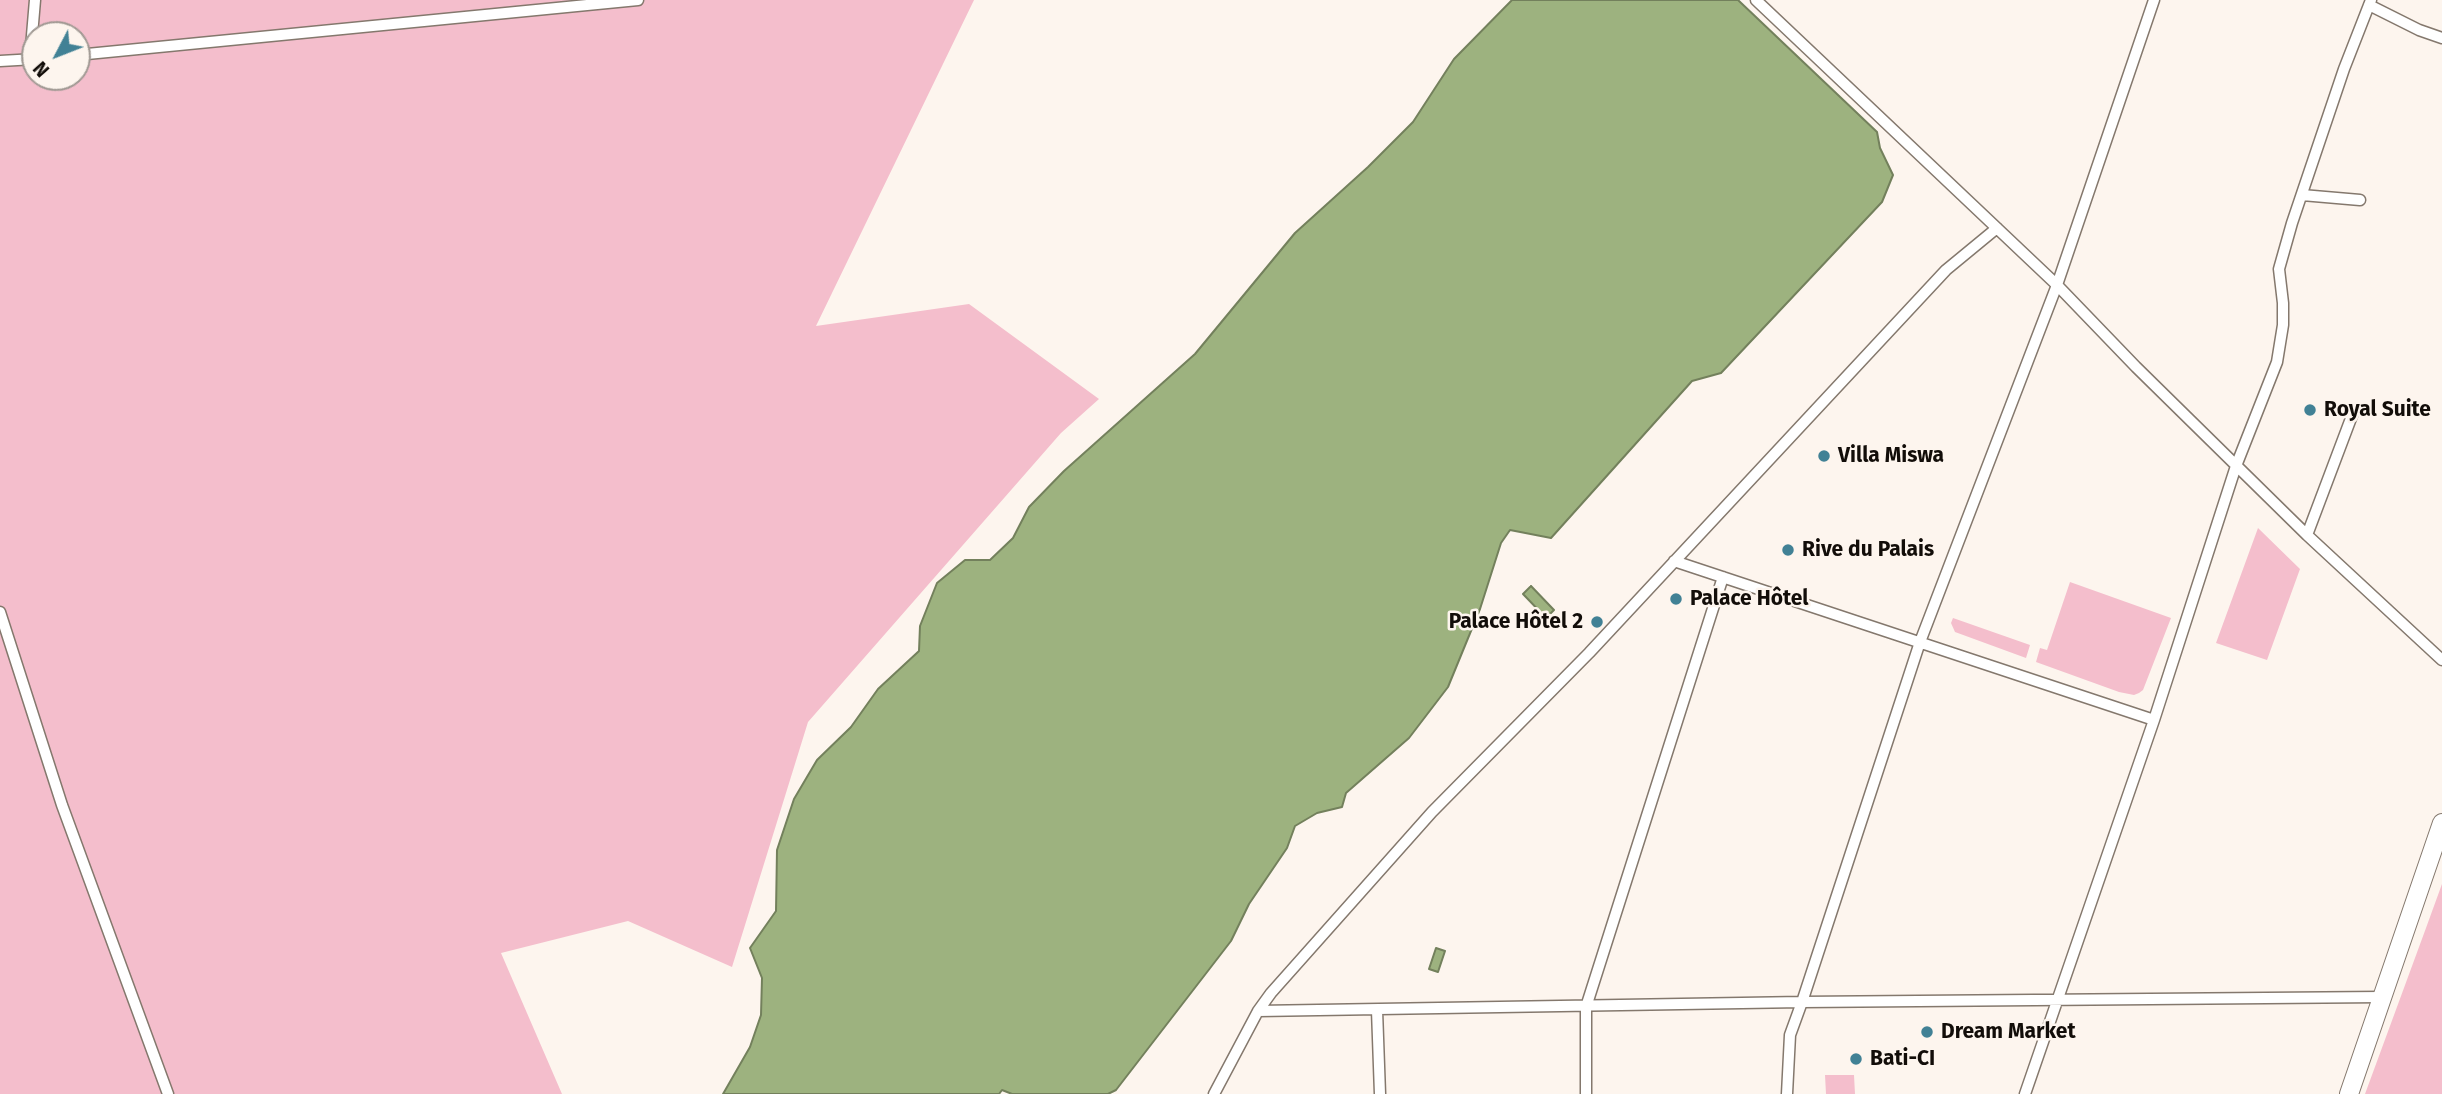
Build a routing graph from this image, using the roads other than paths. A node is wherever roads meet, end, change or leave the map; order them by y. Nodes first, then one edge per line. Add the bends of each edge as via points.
1 (36, 0) edge
2 (638, 0) edge
3 (1756, 0) edge
4 (2154, 0) edge
5 (2370, 3) edge
6 (35, 21) edge
7 (2442, 37) edge
8 (91, 54) edge
9 (21, 60) edge
10 (0, 61) edge
11 (2302, 195) junction
12 (2360, 200) dead end
13 (1997, 228) junction
14 (2057, 285) junction
15 (2353, 412) dead end
16 (2236, 466) junction
17 (2307, 535) junction
18 (1674, 561) junction
19 (1723, 577) junction
20 (0, 612) edge
21 (1920, 642) junction
22 (2442, 660) edge
23 (2154, 720) junction
24 (2442, 823) edge
25 (2382, 997) junction
26 (2056, 1001) junction
27 (1802, 1002) junction
28 (1586, 1007) junction
29 (1377, 1010) junction
30 (1258, 1011) junction
31 (168, 1094) edge
32 (1214, 1094) edge
33 (1380, 1094) edge
34 (1586, 1094) edge
35 (1787, 1094) edge
36 (2025, 1094) edge
37 (2349, 1094) edge

1 - 6 street
2 - 8 street
3 - 13 street
4 - 14 street
5 - 7 street
5 - 11 street
9 - 10 street
11 - 12 street
11 - 16 street via 2279,269 2283,325 2277,362
13 - 14 street
13 - 18 street via 1946,270
14 - 16 street
14 - 21 street
15 - 17 street
16 - 17 street
16 - 23 street
17 - 22 street
18 - 19 street
18 - 30 street via 1432,812
19 - 21 street
19 - 28 street
20 - 31 street via 62,805
21 - 23 street
21 - 27 street
23 - 26 street
24 - 25 highway
25 - 26 street
25 - 37 highway
26 - 27 street
26 - 36 street
27 - 28 street
27 - 35 street via 1790,1035
28 - 29 street
28 - 34 street
29 - 30 street
29 - 33 street
30 - 32 street

